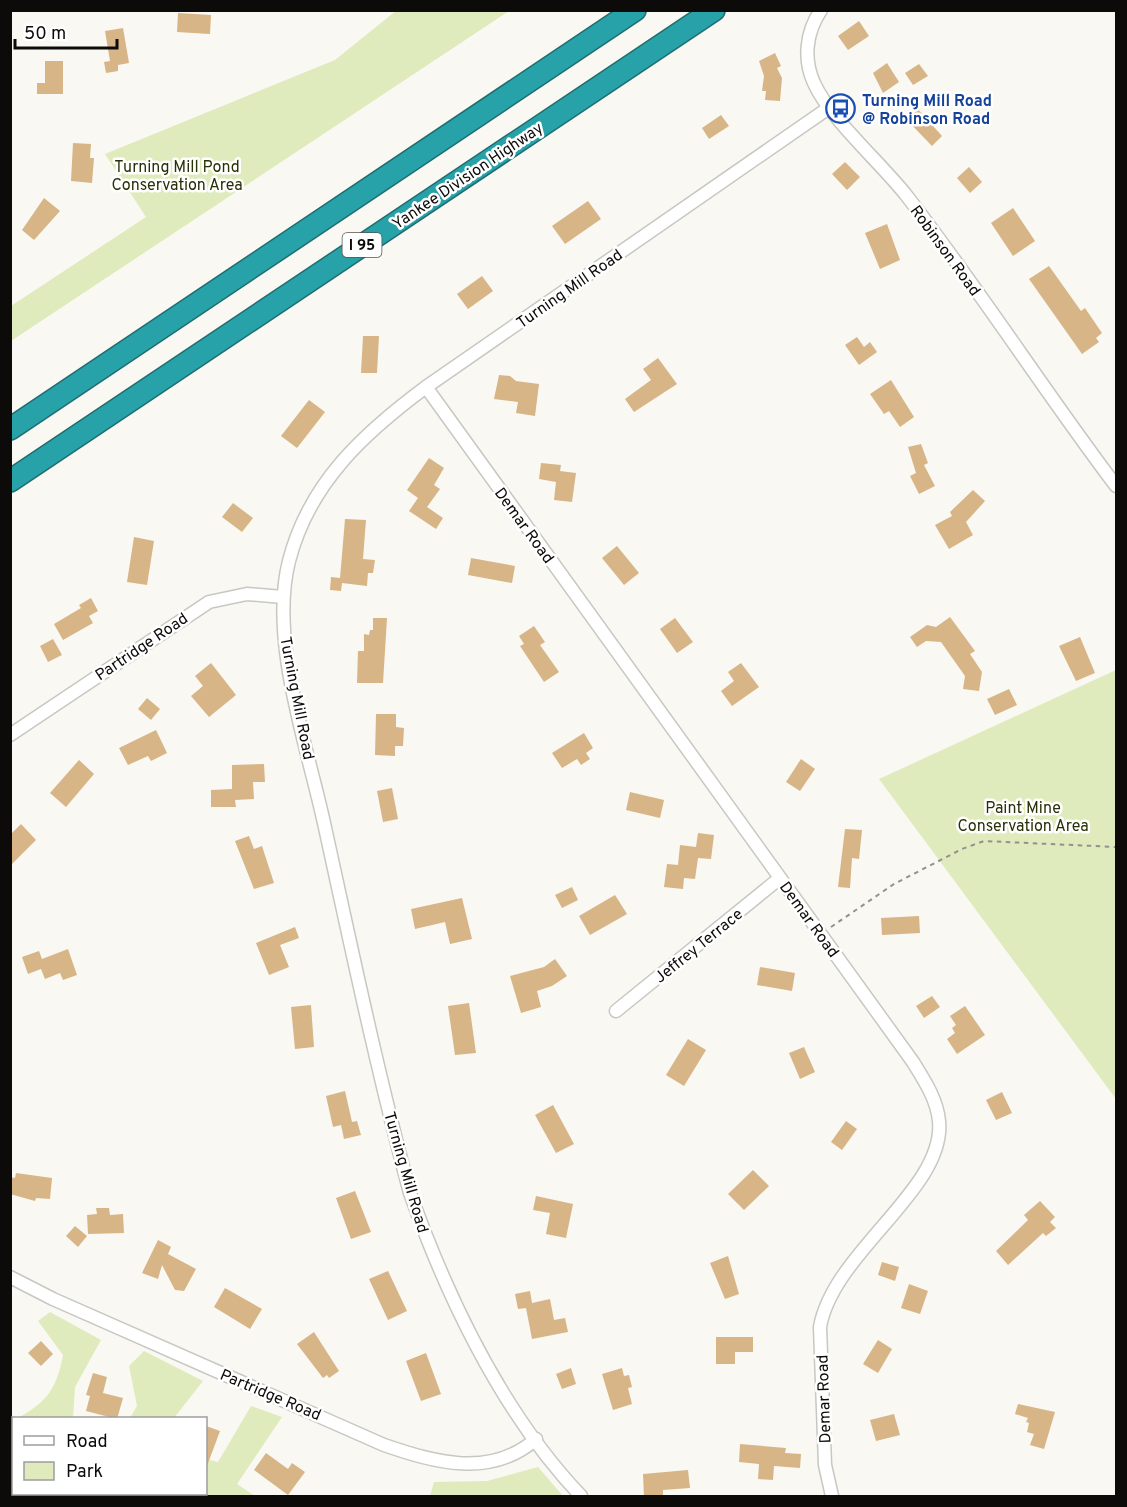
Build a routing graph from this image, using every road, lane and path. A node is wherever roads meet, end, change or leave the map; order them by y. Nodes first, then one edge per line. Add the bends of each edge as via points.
1 (634, 10) edge
2 (714, 10) edge
3 (821, 10) edge
4 (830, 107) junction
5 (426, 387) junction
6 (10, 429) edge
7 (10, 481) edge
8 (1116, 486) edge
9 (284, 597) junction
10 (10, 735) edge
11 (1116, 848) edge
12 (780, 878) junction
13 (821, 934) junction
14 (616, 1011) dead end
15 (10, 1277) edge
16 (536, 1439) junction
17 (581, 1497) edge
18 (832, 1497) edge

1 - 6 highway, I 95
2 - 7 highway, Yankee Division Highway / I 95
3 - 4 street, Robinson Road via 809,34 808,62 815,85
4 - 5 street, Turning Mill Road
4 - 8 street, Robinson Road via 905,194
5 - 9 street, Turning Mill Road via 367,434 317,492 296,537
5 - 12 street, Demar Road
9 - 10 street, Partridge Road via 247,594 209,602
9 - 16 street, Turning Mill Road via 282,612 294,697 410,1193 431,1250 477,1348
11 - 13 path via 984,841 894,884
12 - 13 street, Demar Road
12 - 14 street, Jeffrey Terrace
13 - 18 street, Demar Road via 913,1062 931,1093 939,1120 938,1147 930,1167 834,1286 823,1311 820,1327 825,1465
15 - 16 street, Partridge Road via 384,1445 424,1458 476,1465 512,1455
16 - 17 street, Turning Mill Road

